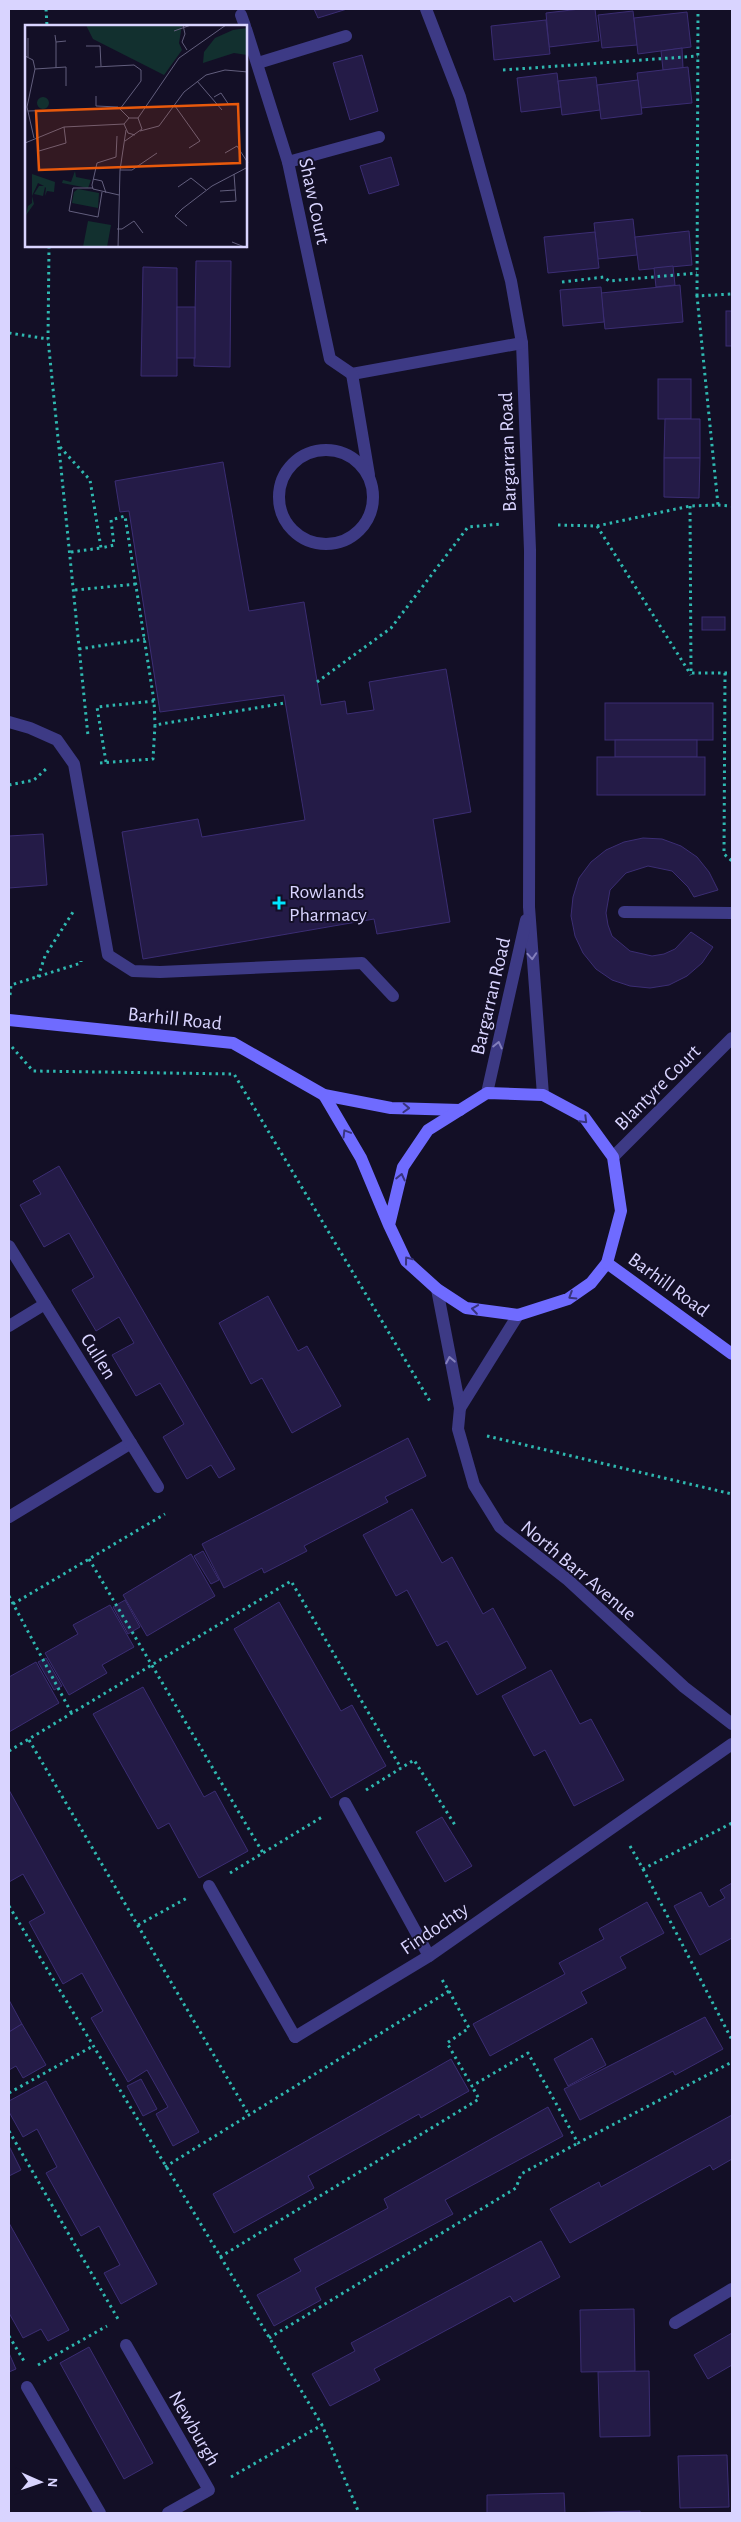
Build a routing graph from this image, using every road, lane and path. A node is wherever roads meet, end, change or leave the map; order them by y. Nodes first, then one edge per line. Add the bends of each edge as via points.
1 (46, 9) edge
2 (426, 9) edge
3 (698, 9) edge
4 (47, 25) edge
5 (248, 34) edge
6 (346, 36) dead end
7 (698, 56) junction
8 (258, 63) junction
9 (503, 70) dead end
10 (379, 137) dead end
11 (288, 162) junction
12 (49, 248) edge
13 (698, 272) junction
14 (562, 282) dead end
15 (732, 294) edge
16 (697, 296) junction
17 (9, 333) edge
18 (48, 340) junction
19 (522, 343) junction
20 (352, 374) junction
21 (60, 447) junction
22 (369, 476) junction
23 (718, 505) junction
24 (690, 506) junction
25 (732, 506) edge
26 (502, 524) dead end
27 (558, 525) dead end
28 (597, 526) junction
29 (101, 548) junction
30 (71, 552) junction
31 (136, 584) junction
32 (75, 590) junction
33 (145, 639) junction
34 (79, 649) junction
35 (692, 673) junction
36 (725, 673) junction
37 (732, 673) edge
38 (317, 682) dead end
39 (154, 701) junction
40 (285, 704) dead end
41 (9, 722) edge
42 (155, 725) junction
43 (106, 762) junction
44 (90, 763) junction
45 (74, 764) junction
46 (52, 774) dead end
47 (9, 785) edge
48 (732, 861) edge
49 (72, 902) dead end
50 (529, 907) junction
51 (73, 912) junction
52 (624, 912) dead end
53 (732, 913) edge
54 (74, 920) dead end
55 (80, 955) dead end
56 (38, 977) junction
57 (394, 996) dead end
58 (9, 1004) edge
59 (9, 1020) edge
60 (9, 1043) edge
61 (730, 1044) edge
62 (487, 1093) junction
63 (324, 1095) junction
64 (543, 1095) junction
65 (460, 1110) junction
66 (613, 1157) junction
67 (389, 1225) junction
68 (9, 1246) edge
69 (607, 1262) junction
70 (437, 1289) junction
71 (45, 1304) junction
72 (518, 1315) junction
73 (9, 1326) edge
74 (732, 1354) edge
75 (460, 1408) junction
76 (458, 1429) junction
77 (131, 1443) junction
78 (158, 1487) joint
79 (732, 1494) edge
80 (9, 1517) edge
81 (89, 1559) junction
82 (9, 1596) edge
83 (13, 1604) junction
84 (152, 1665) junction
85 (72, 1714) junction
86 (732, 1724) edge
87 (28, 1740) junction
88 (732, 1744) edge
89 (9, 1751) edge
90 (401, 1768) junction
91 (345, 1803) junction
92 (617, 1823) junction
93 (732, 1823) edge
94 (455, 1825) dead end
95 (263, 1853) junction
96 (643, 1869) junction
97 (209, 1886) junction
98 (9, 1906) edge
99 (138, 1925) junction
100 (429, 1956) junction
101 (449, 1991) junction
102 (732, 2040) edge
103 (93, 2046) junction
104 (732, 2062) edge
105 (472, 2086) junction
106 (9, 2093) edge
107 (250, 2115) junction
108 (9, 2132) edge
109 (578, 2143) junction
110 (165, 2167) junction
111 (220, 2257) junction
112 (732, 2288) edge
113 (675, 2323) dead end
114 (269, 2338) junction
115 (126, 2345) dead end
116 (37, 2366) dead end
117 (27, 2387) dead end
118 (322, 2425) junction
119 (209, 2490) junction
120 (100, 2513) edge
121 (168, 2513) edge
122 (359, 2513) edge

1 - 4 path
2 - 19 street, Bargarran Road via 460,97 511,281
3 - 7 path
5 - 8 street, Shaw Court
6 - 8 street
7 - 9 path
7 - 13 path
8 - 11 street, Shaw Court
10 - 11 street
11 - 20 street, Shaw Court via 330,360
12 - 18 path
13 - 14 path
13 - 16 path
15 - 16 path
16 - 23 path
17 - 18 path
18 - 21 path
19 - 20 street
19 - 50 street, Bargarran Road via 530,550
20 - 22 street
21 - 29 path via 90,480
21 - 30 path
22 - 22 street via 352,457 337,451 320,449 304,454 291,464 282,478 278,502 282,518 295,534 309,542 325,546 339,544 354,536 372,509 373,492
23 - 24 path
23 - 25 path
24 - 28 path
24 - 35 path
26 - 38 path via 468,527 391,628
27 - 28 path
28 - 35 path
29 - 30 path
29 - 31 path via 114,545 112,520 125,516
30 - 32 path
31 - 32 path
31 - 33 path
32 - 34 path
33 - 34 path
33 - 39 path
34 - 44 path
35 - 36 path
36 - 37 path
36 - 48 path via 724,854
39 - 42 path
39 - 43 path via 97,707
40 - 42 path
41 - 45 street via 57,740
42 - 43 path via 153,759
43 - 44 path
44 - 45 path
45 - 57 street via 108,955 133,971 151,972 362,963
46 - 47 path via 51,764 34,780
49 - 51 path
62 -> 50 street, Bargarran Road
50 -> 64 street, Bargarran Road
51 - 54 path
51 - 56 path via 45,956
52 - 53 street
55 - 56 path via 81,963
56 - 58 path via 11,985
59 - 63 street, Barhill Road via 233,1043
60 - 76 path via 33,1071 234,1074 440,1417
61 - 66 street, Blantyre Court
62 - 64 street
62 - 65 street
63 -> 65 street, Barhill Road via 391,1108
67 -> 63 street, Barhill Road via 361,1158
64 -> 66 street via 584,1117
67 -> 65 street via 403,1167 428,1130
66 - 69 street via 621,1211
70 -> 67 street, Barhill Road via 406,1261
68 - 71 street, Cullen
69 -> 72 street via 591,1283 568,1299
69 - 74 street, Barhill Road
72 -> 70 street, Barhill Road via 466,1308
75 -> 70 street, North Barr Avenue
71 - 73 street
71 - 77 street, Cullen
72 - 75 street, North Barr Avenue
75 - 76 street, North Barr Avenue
76 - 79 path
76 - 86 street, North Barr Avenue via 474,1485 500,1527 568,1580 684,1688
77 - 78 street, Cullen
77 - 80 street
78 - 81 path via 169,1512
81 - 83 path
81 - 84 path
82 - 83 path
83 - 85 path
84 - 85 path
84 - 90 path via 291,1581
84 - 95 path
85 - 87 path
87 - 89 path
87 - 99 path
88 - 92 street, Findochty
90 - 91 path
90 - 94 path via 414,1760
91 - 95 path
91 - 100 street
92 - 96 path
92 - 100 street, Findochty
93 - 96 path
95 - 97 path
96 - 102 path
97 - 99 path
97 - 100 street, Findochty via 295,2037
98 - 103 path
99 - 107 path
100 - 101 path
101 - 105 path via 468,2028 447,2042
101 - 107 path
103 - 106 path
103 - 110 path
104 - 109 path
105 - 109 path via 528,2053
105 - 111 path via 479,2100
107 - 110 path
108 - 116 path via 118,2320
109 - 114 path via 520,2174 516,2188
110 - 111 path
111 - 114 path
112 - 113 street
114 - 118 path
115 - 119 street, Newburgh
117 - 120 street
118 - 119 path
118 - 122 path
119 - 121 street, Newburgh

